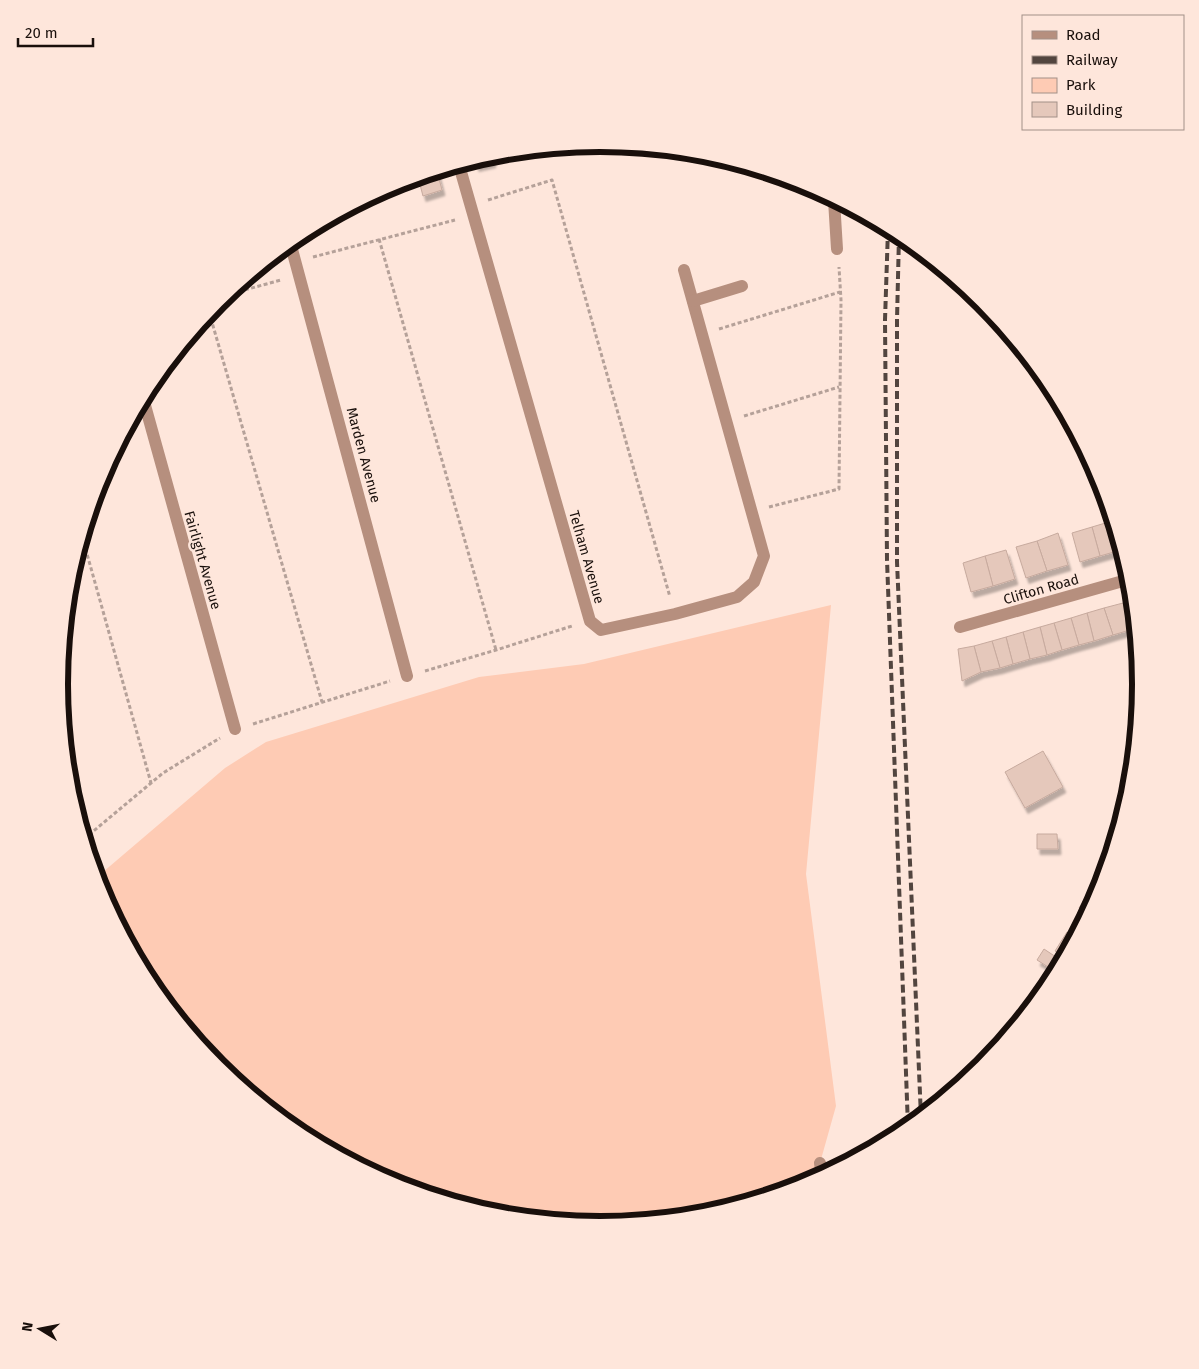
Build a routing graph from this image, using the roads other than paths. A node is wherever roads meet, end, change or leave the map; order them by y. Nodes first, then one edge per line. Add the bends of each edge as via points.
1 (461, 171) edge
2 (834, 207) edge
3 (837, 249) road end
4 (293, 250) edge
5 (684, 270) dead end
6 (742, 286) dead end
7 (693, 301) junction
8 (146, 407) edge
9 (1121, 582) edge
10 (960, 628) dead end
11 (407, 676) road end
12 (235, 729) road end

1 - 7 street, Telham Avenue via 590,621 601,630 737,597 754,582 764,556
2 - 3 street
4 - 11 street, Marden Avenue
5 - 7 street, Telham Avenue
6 - 7 street
8 - 12 street, Fairlight Avenue
9 - 10 street, Clifton Road

